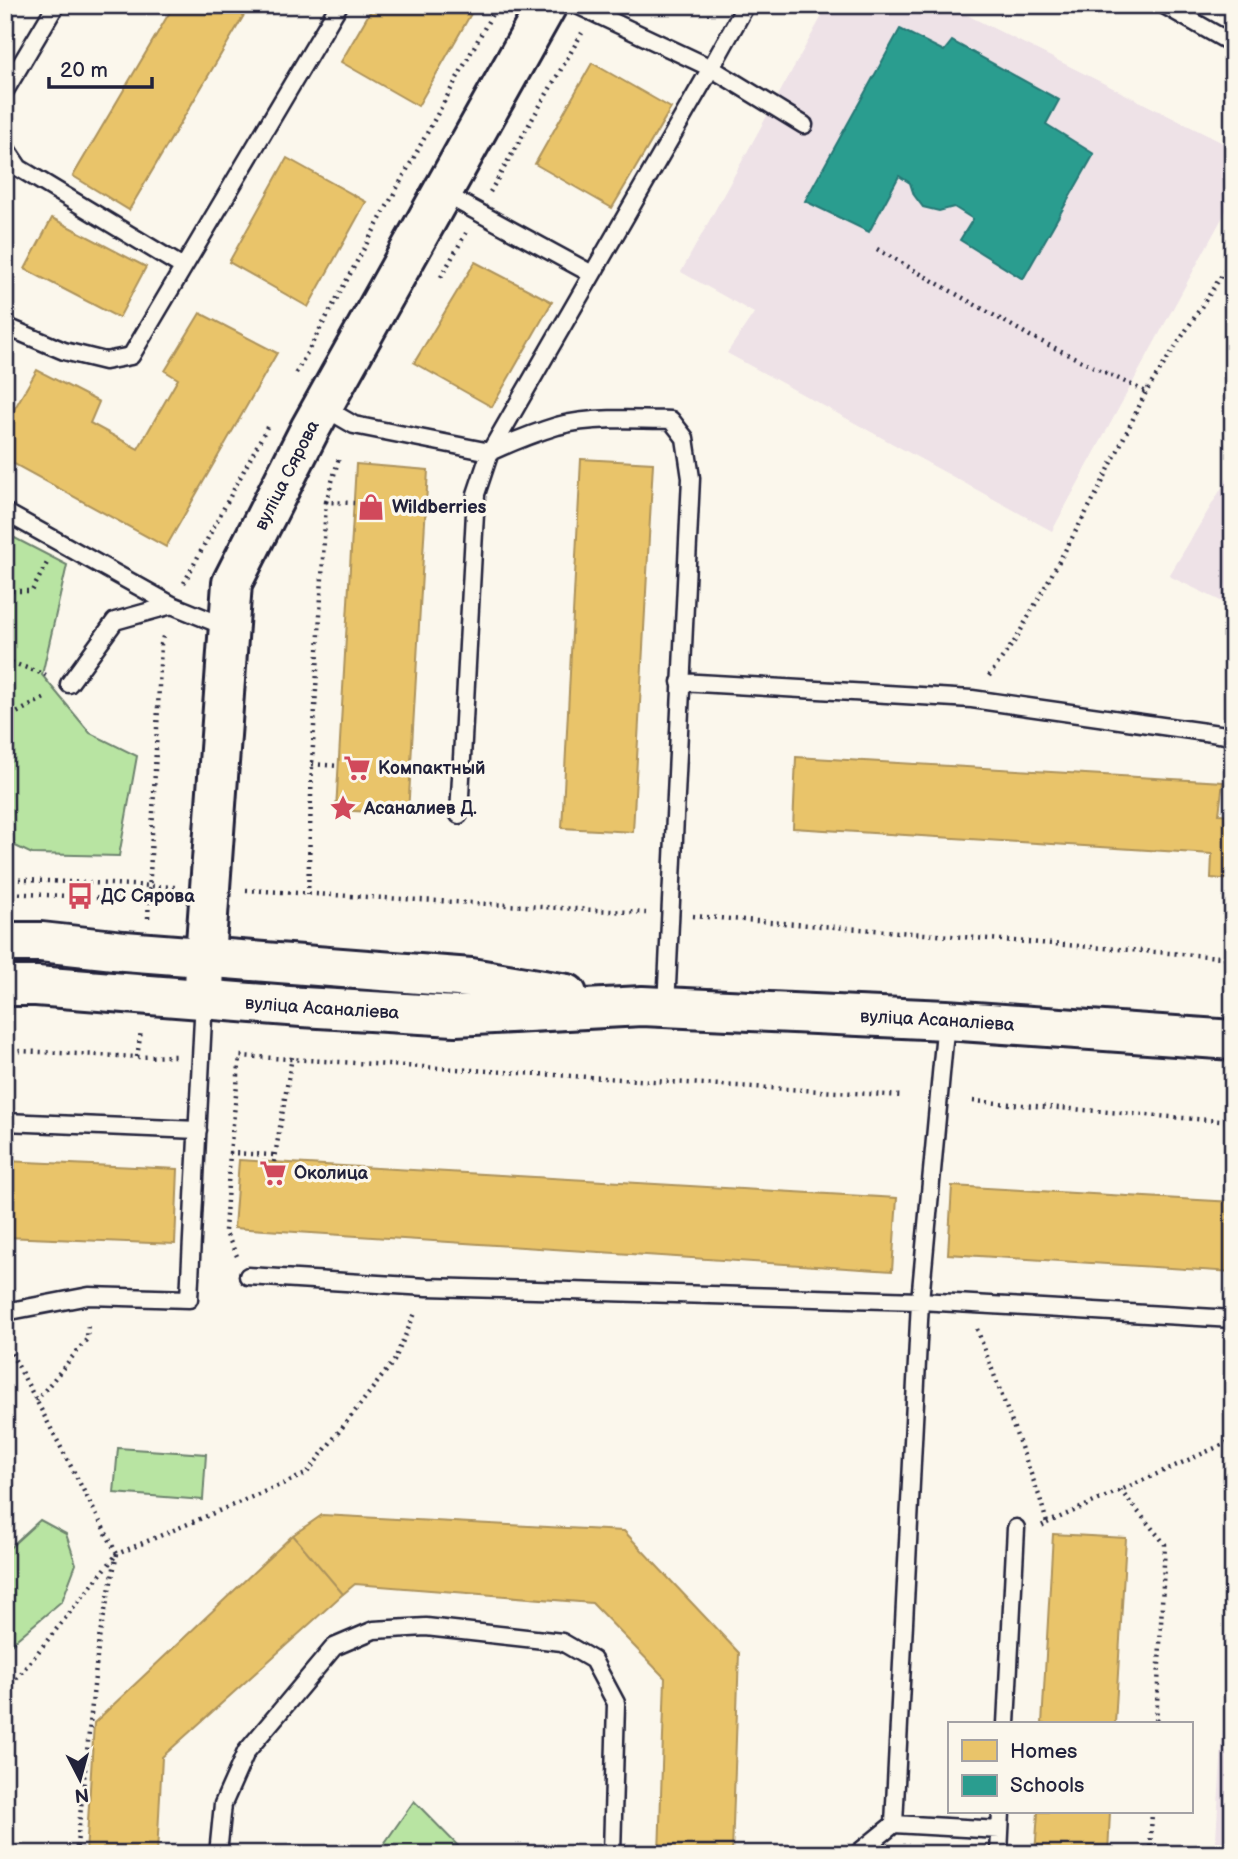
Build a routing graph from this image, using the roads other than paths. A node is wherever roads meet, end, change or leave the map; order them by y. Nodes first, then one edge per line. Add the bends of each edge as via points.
1 (56, 5) edge
2 (340, 5) edge
3 (548, 5) edge
4 (577, 5) edge
5 (746, 5) edge
6 (1164, 5) edge
7 (1233, 44) edge
8 (711, 68) junction
9 (5, 91) edge
10 (804, 125) dead end
11 (5, 147) edge
12 (443, 193) junction
13 (183, 267) junction
14 (592, 274) junction
15 (5, 326) edge
16 (338, 416) junction
17 (490, 452) junction
18 (5, 512) edge
19 (172, 605) junction
20 (229, 628) junction
21 (680, 682) junction
22 (69, 684) road end
23 (1233, 736) edge
24 (459, 815) dead end
25 (5, 932) edge
26 (23, 942) edge
27 (205, 957) junction
28 (5, 986) edge
29 (204, 998) junction
30 (654, 1007) junction
31 (946, 1020) junction
32 (1233, 1040) edge
33 (5, 1122) edge
34 (198, 1130) junction
35 (248, 1276) road end
36 (920, 1301) junction
37 (5, 1312) edge
38 (1233, 1319) edge
39 (1016, 1533) road end
40 (1006, 1722) edge
41 (1001, 1814) edge
42 (894, 1824) junction
43 (1000, 1830) junction
44 (218, 1854) edge
45 (612, 1854) edge
46 (857, 1854) edge
47 (999, 1854) edge

1 - 9 lane
2 - 13 lane
3 - 12 main road, вуліца Сярова
4 - 8 lane
5 - 8 lane
6 - 7 lane
8 - 10 lane
8 - 14 lane
11 - 13 lane via 19,168
12 - 14 lane
12 - 16 main road, вуліца Сярова
13 - 15 lane via 131,356 105,361 64,351
14 - 17 lane
16 - 17 lane
16 - 20 main road, вуліца Сярова via 232,583
17 - 21 lane via 559,426 629,418 671,420 685,438 691,478
17 - 24 lane via 476,494
18 - 19 lane
19 - 20 lane
19 - 22 lane via 115,621
20 - 27 main road, вуліца Сярова
21 - 23 lane via 972,699
21 - 30 lane via 671,914
25 - 26 lane
26 - 27 main road, вуліца Асаналіева
27 - 29 main road, вуліца Сярова
27 - 30 main road, вуліца Асаналіева via 471,978
28 - 29 main road, вуліца Асаналіева
29 - 30 main road, вуліца Асаналіева via 455,1016
29 - 34 lane
30 - 31 main road, вуліца Асаналіева
31 - 32 main road, вуліца Асаналіева
31 - 36 lane
33 - 34 lane
34 - 37 lane via 189,1300 89,1296
35 - 36 lane via 427,1287
36 - 38 lane
36 - 42 lane
39 - 40 lane
41 - 43 lane
42 - 43 lane
42 - 46 lane
43 - 47 lane
44 - 45 lane via 223,1804 246,1752 334,1647 373,1630 426,1626 562,1642 593,1660 616,1703

